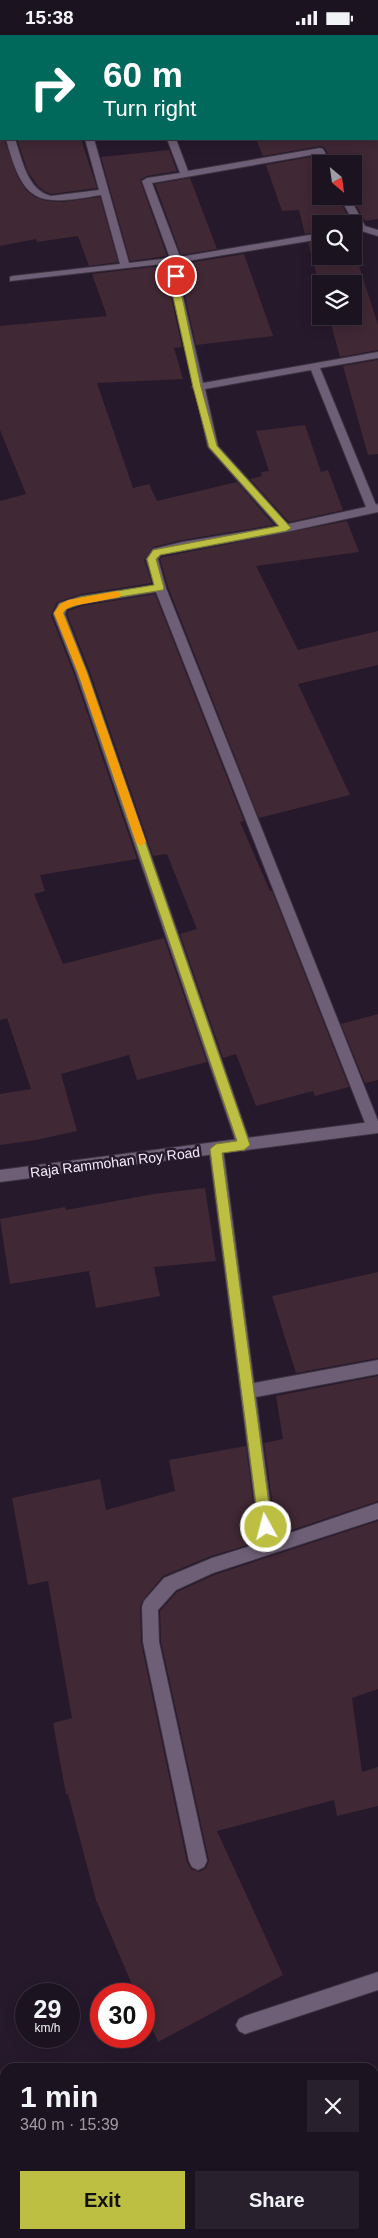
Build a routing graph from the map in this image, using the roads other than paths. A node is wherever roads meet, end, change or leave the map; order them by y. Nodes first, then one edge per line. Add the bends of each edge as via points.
1 (10, 140) edge
2 (90, 140) edge
3 (171, 140) edge
4 (314, 140) edge
5 (320, 151) junction
6 (322, 155) edge
7 (185, 175) junction
8 (105, 192) junction
9 (349, 205) edge
10 (378, 233) edge
11 (312, 237) edge
12 (176, 260) junction
13 (125, 266) junction
14 (13, 279) dead end
15 (378, 355) edge
16 (314, 366) junction
17 (197, 387) junction
18 (375, 509) edge
19 (286, 528) junction
20 (160, 588) junction
21 (376, 1128) edge
22 (244, 1145) junction
23 (216, 1149) junction
24 (0, 1176) edge
25 (378, 1367) edge
26 (248, 1391) junction
27 (378, 1511) edge
28 (268, 1547) junction
29 (198, 1861) dead end
30 (378, 1981) edge
31 (244, 2025) dead end

1 - 8 street via 21,173 37,196 56,200
2 - 8 street
3 - 7 street
4 - 5 street
5 - 6 street
5 - 7 street
7 - 12 street via 146,181
8 - 13 street
9 - 10 street via 361,228
11 - 12 street
12 - 13 street
12 - 17 street via 176,292
13 - 14 street
15 - 16 street
16 - 17 street
16 - 18 street
17 - 19 street via 213,447
18 - 19 street
19 - 20 street via 157,552 152,559
20 - 21 street
20 - 22 street via 81,600 63,606 59,613
21 - 22 street, Raja Rammohan Roy Road
22 - 23 street, Raja Rammohan Roy Road
23 - 24 street, Raja Rammohan Roy Road
23 - 26 street
25 - 26 street
26 - 28 street
27 - 28 street
28 - 29 street via 170,1584 150,1607 151,1642
30 - 31 street

